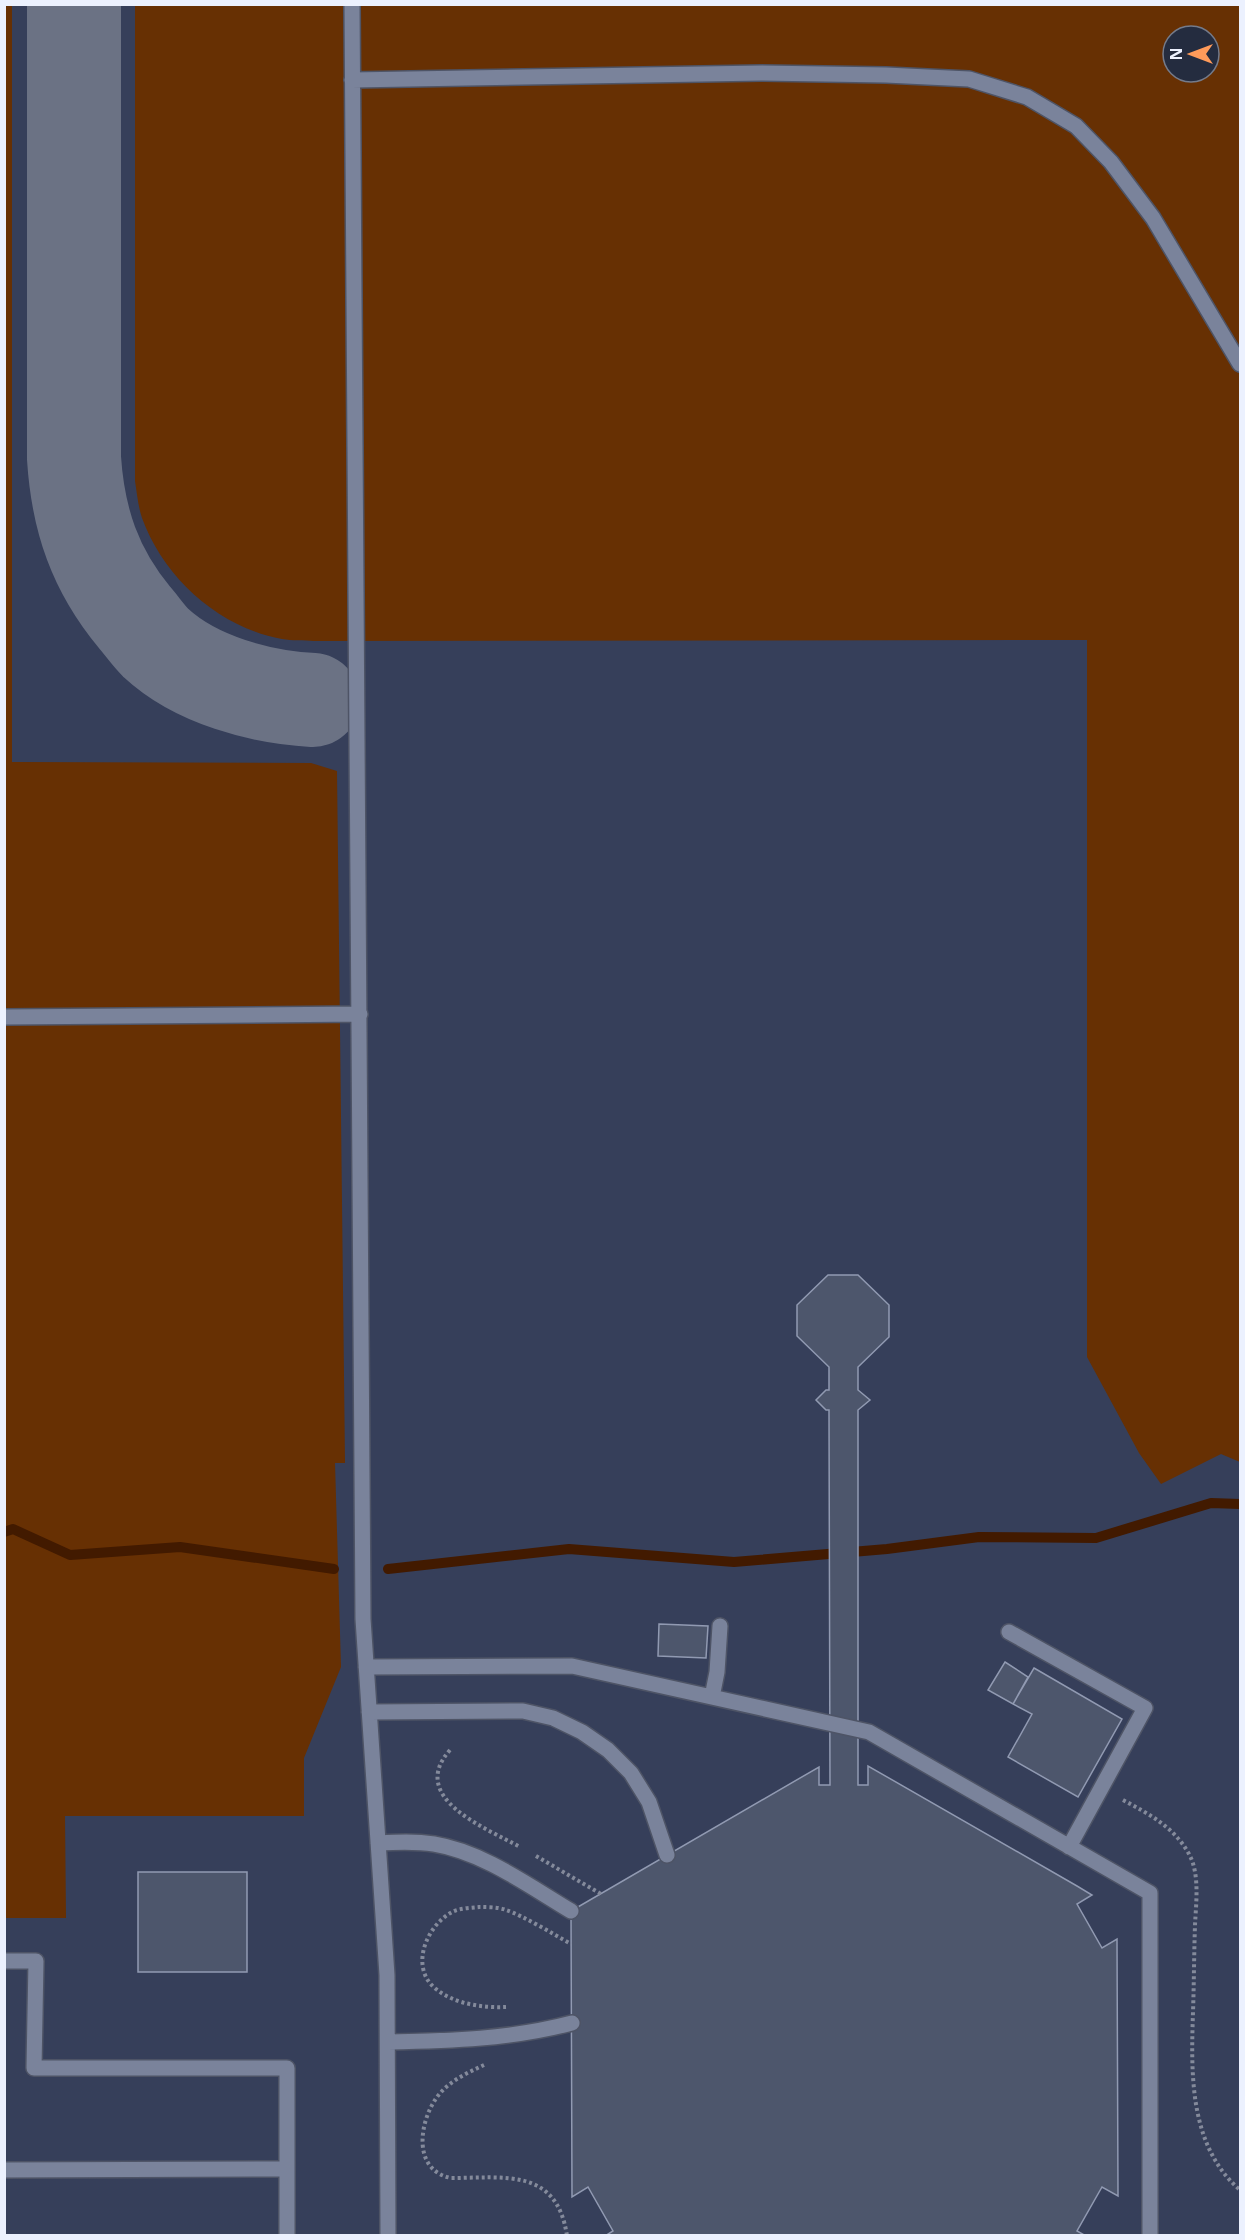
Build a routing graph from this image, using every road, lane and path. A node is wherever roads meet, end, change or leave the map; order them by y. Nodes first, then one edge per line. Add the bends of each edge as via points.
1 (352, 4) edge
2 (352, 80) junction
3 (1240, 364) edge
4 (360, 1014) junction
5 (4, 1017) edge
6 (720, 1626) dead end
7 (1009, 1632) dead end
8 (366, 1667) junction
9 (712, 1697) junction
10 (369, 1712) junction
11 (450, 1750) dead end
12 (1101, 1788) junction
13 (378, 1843) junction
14 (1069, 1846) junction
15 (667, 1855) dead end
16 (601, 1894) dead end
17 (571, 1911) dead end
18 (571, 1944) dead end
19 (4, 1961) edge
20 (512, 2006) dead end
21 (572, 2023) dead end
22 (388, 2042) junction
23 (486, 2065) dead end
24 (287, 2169) junction
25 (4, 2170) edge
26 (1240, 2190) edge
27 (287, 2235) edge
28 (388, 2235) edge
29 (567, 2235) edge
30 (1150, 2235) edge

1 - 2 lane
2 - 3 lane via 875,74 969,79 1027,97 1076,126 1111,162 1153,218
2 - 4 lane
4 - 5 lane
4 - 8 lane
6 - 9 lane
7 - 12 lane via 1145,1708
8 - 9 lane via 572,1666
8 - 10 lane
9 - 14 lane via 869,1732
10 - 13 lane
10 - 15 lane via 523,1711 573,1727 608,1750 631,1773 650,1802
11 - 16 path via 437,1774 438,1788 445,1800 457,1811
12 - 14 lane
12 - 26 path via 1165,1825 1190,1856 1196,1902 1191,2051 1194,2093 1207,2145 1216,2163
13 - 17 lane via 413,1842 454,1849 492,1864
13 - 22 lane
14 - 30 lane via 1150,1893
18 - 20 path via 506,1910 465,1908 442,1919 424,1947 422,1962 434,1988 477,2005
19 - 24 lane via 36,1961 34,2068 287,2068
21 - 22 lane via 502,2038
22 - 28 lane
23 - 29 path via 450,2083 438,2096 424,2124 422,2140 427,2162 440,2175 451,2178 528,2180 540,2186 564,2216
24 - 25 lane
24 - 27 lane

